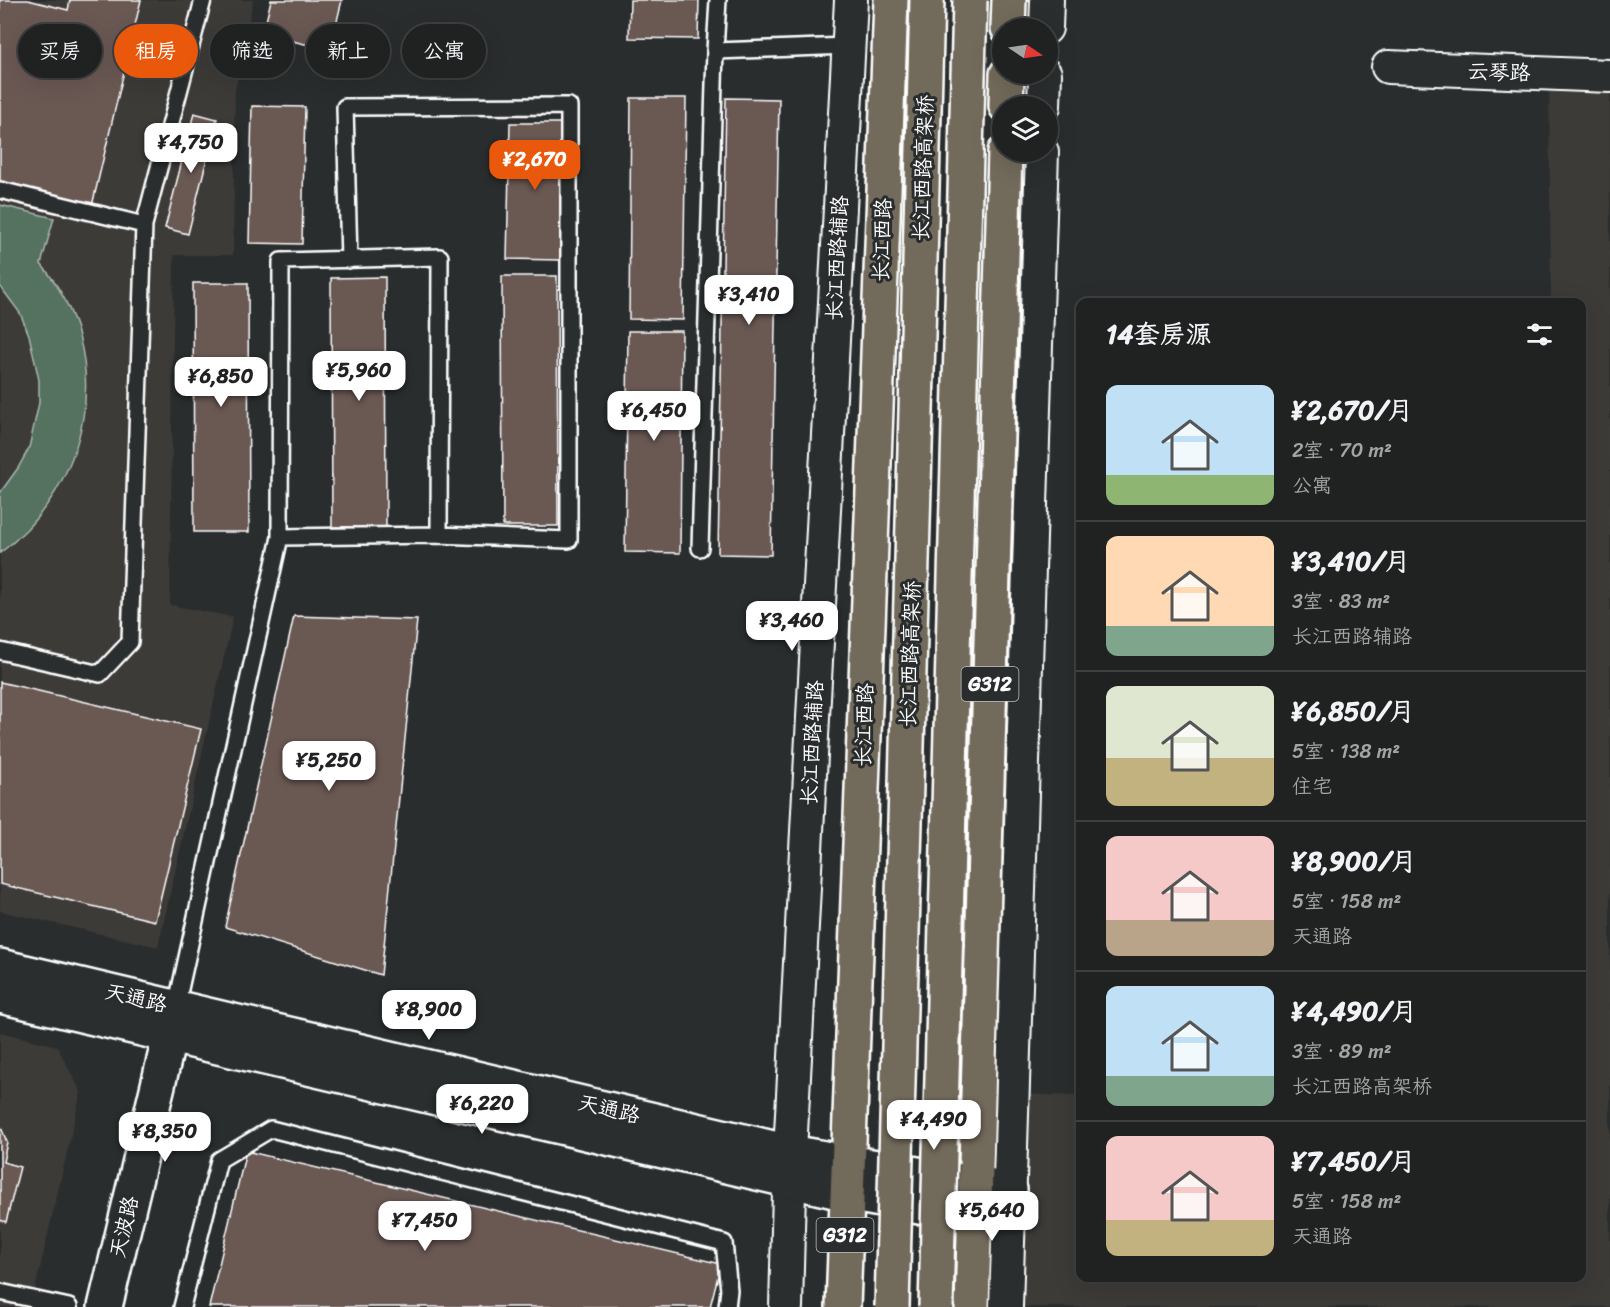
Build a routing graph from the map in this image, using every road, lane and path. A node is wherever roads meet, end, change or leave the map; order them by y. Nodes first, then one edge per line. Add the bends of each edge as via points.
1 (203, 0) edge
2 (718, 0) edge
3 (851, 0) edge
4 (891, 0) edge
5 (927, 0) edge
6 (970, 0) edge
7 (1009, 0) edge
8 (1047, 0) edge
9 (1008, 18) edge
10 (1046, 18) edge
11 (848, 46) junction
12 (715, 51) junction
13 (1388, 67) dead end
14 (1610, 76) edge
15 (1005, 162) edge
16 (1042, 162) edge
17 (0, 190) edge
18 (144, 225) junction
19 (349, 260) junction
20 (439, 535) junction
21 (280, 537) junction
22 (700, 548) dead end
23 (0, 651) edge
24 (0, 966) edge
25 (0, 996) edge
26 (173, 1022) junction
27 (790, 1166) junction
28 (847, 1179) junction
29 (976, 1183) junction
30 (1010, 1204) junction
31 (975, 1217) junction
32 (0, 1292) edge
33 (69, 1307) edge
34 (105, 1307) edge
35 (182, 1307) edge
36 (728, 1307) edge
37 (786, 1307) edge
38 (843, 1307) edge
39 (892, 1307) edge
40 (936, 1307) edge
41 (972, 1307) edge
42 (1006, 1307) edge

1 - 18 lane
2 - 12 lane
3 - 11 street, 长江西路辅路
4 - 28 highway, 长江西路 / G312
5 - 39 highway, 长江西路高架桥, bridge
6 - 40 highway, 长江西路高架桥, bridge
7 - 9 highway
8 - 10 street
11 - 12 lane
11 - 27 street, 长江西路辅路
12 - 22 lane
13 - 14 street, 云琴路
15 - 29 highway, G312
16 - 30 street
17 - 18 lane
18 - 23 lane via 130,642 100,674
19 - 20 lane via 440,257
19 - 20 lane via 345,107 569,106 569,540
19 - 21 lane via 281,261
20 - 21 lane
21 - 26 lane
24 - 26 street, 天通路
25 - 26 street, 天通路
26 - 27 street, 天通路
26 - 34 street, 天波路
27 - 28 street, 天通路
27 - 37 street, 长江西路辅路
28 - 29 street, 天通路
28 - 31 street, 天通路
28 - 38 highway, 长江西路 / G312
29 - 30 street, 天通路
29 - 31 highway, G312
30 - 31 street, 天通路
30 - 42 street
31 - 41 highway, G312
32 - 33 lane
35 - 36 lane via 219,1160 271,1129 724,1242

